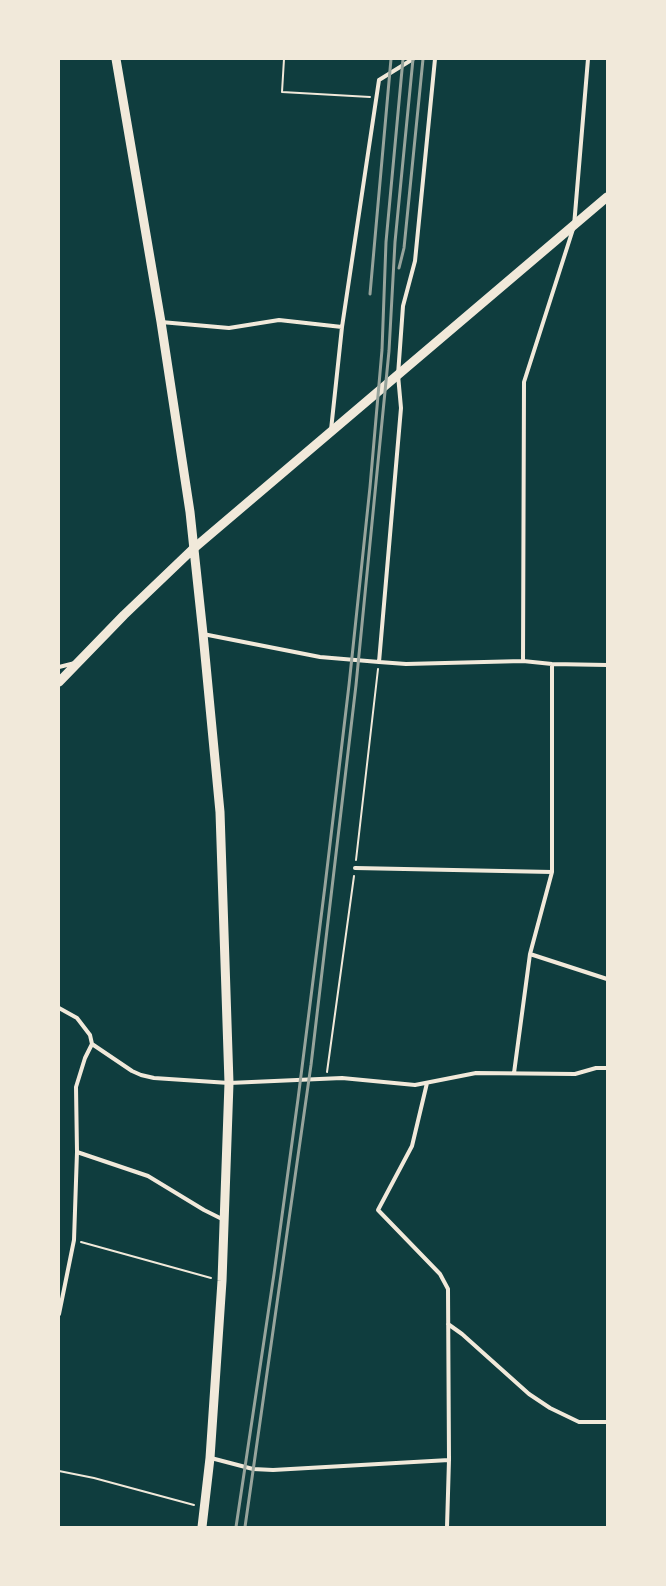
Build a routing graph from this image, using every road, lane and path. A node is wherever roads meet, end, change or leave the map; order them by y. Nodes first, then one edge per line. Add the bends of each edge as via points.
1 (116, 59) edge
2 (284, 59) edge
3 (413, 59) edge
4 (435, 59) edge
5 (588, 59) edge
6 (376, 98) junction
7 (607, 197) edge
8 (574, 226) junction
9 (161, 322) junction
10 (342, 328) junction
11 (398, 375) junction
12 (331, 432) junction
13 (193, 549) junction
14 (203, 634) junction
15 (523, 661) junction
16 (379, 662) junction
17 (79, 663) junction
18 (552, 664) junction
19 (607, 665) edge
20 (59, 666) edge
21 (59, 682) edge
22 (355, 868) dead end
23 (552, 872) junction
24 (530, 954) junction
25 (607, 979) edge
26 (59, 1008) edge
27 (92, 1044) junction
28 (607, 1068) edge
29 (514, 1074) junction
30 (229, 1083) junction
31 (427, 1083) junction
32 (77, 1152) junction
33 (224, 1220) junction
34 (74, 1240) junction
35 (222, 1281) junction
36 (61, 1299) edge
37 (59, 1314) edge
38 (448, 1324) junction
39 (607, 1422) edge
40 (210, 1458) junction
41 (450, 1460) junction
42 (59, 1471) edge
43 (205, 1508) junction
44 (202, 1527) edge
45 (447, 1527) edge

1 - 9 main road
2 - 6 path via 282,92
3 - 6 street via 379,80
4 - 11 street via 415,261 403,306
5 - 8 street
6 - 10 street
7 - 8 main road
8 - 11 main road
8 - 15 street via 524,382
9 - 10 street via 229,328 279,320
9 - 13 main road via 190,512
10 - 12 street
11 - 12 main road
11 - 16 street via 401,408
12 - 13 main road
13 - 14 main road
13 - 17 main road
14 - 16 street via 320,657
14 - 30 main road via 220,812
15 - 16 street via 406,664
15 - 18 street
17 - 20 street
17 - 21 main road
18 - 19 street
18 - 23 street
22 - 23 street
23 - 24 street
24 - 25 street
24 - 29 street
26 - 27 street via 77,1018 90,1035
27 - 30 street via 141,1075
27 - 32 street via 76,1087
28 - 29 street via 596,1068 575,1074
29 - 31 street via 476,1073
30 - 31 street via 342,1078 415,1085
30 - 33 main road
31 - 38 street via 412,1146 378,1210 440,1274 448,1288
32 - 33 street via 148,1176
32 - 34 street
33 - 35 main road
34 - 35 path
34 - 36 street
35 - 40 main road
36 - 37 street
38 - 39 street via 529,1394 550,1408 579,1422
38 - 41 street
40 - 41 street via 273,1470
40 - 43 main road
41 - 45 street
42 - 43 path
43 - 44 main road

